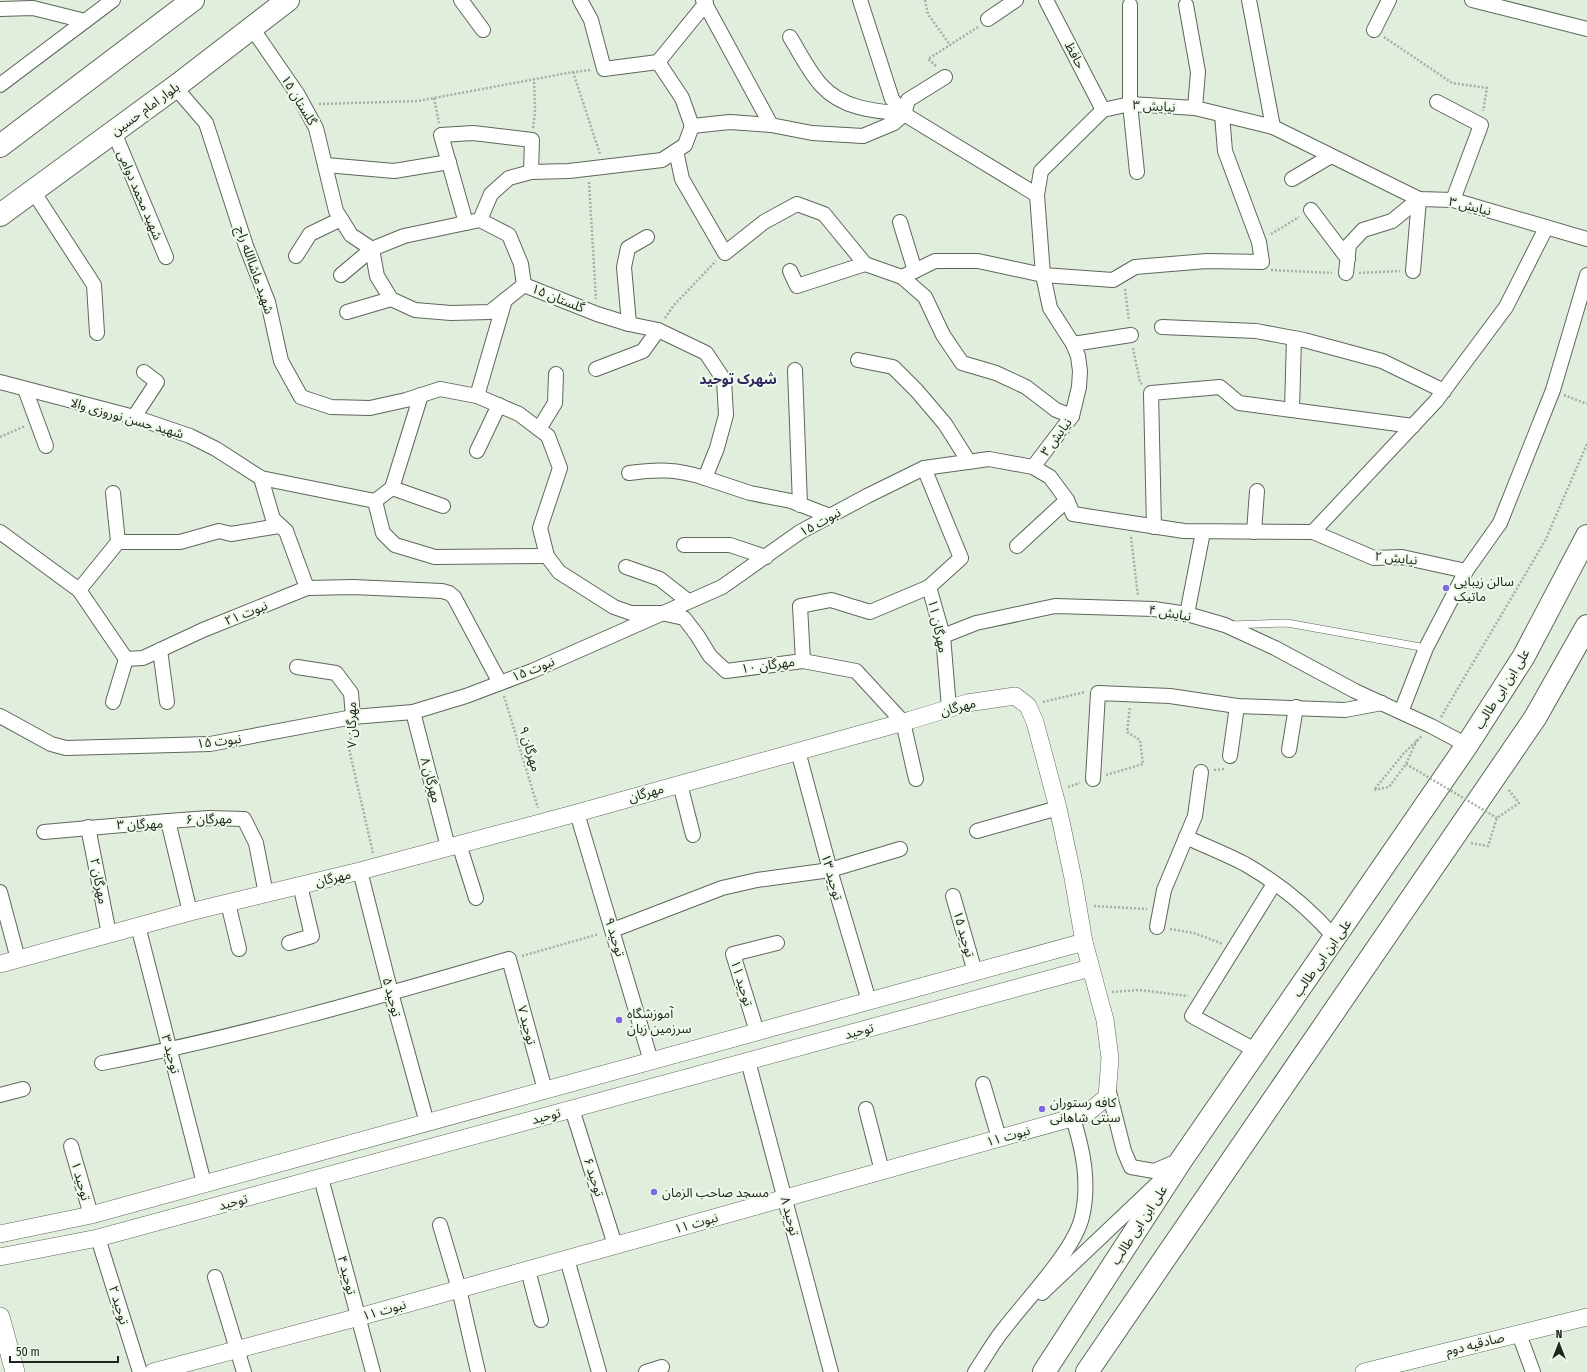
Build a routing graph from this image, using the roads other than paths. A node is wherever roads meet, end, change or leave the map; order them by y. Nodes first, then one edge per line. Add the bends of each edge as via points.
1 (114, 0) edge
2 (193, 0) edge
3 (288, 0) edge
4 (461, 0) edge
5 (580, 0) edge
6 (860, 0) edge
7 (1016, 0) edge
8 (1046, 0) edge
9 (1249, 0) edge
10 (1389, 0) edge
11 (1472, 0) edge
12 (704, 2) edge
13 (1130, 5) dead end
14 (1186, 5) dead end
15 (0, 9) edge
16 (85, 21) junction
17 (986, 21) road end
18 (252, 28) junction
19 (1587, 29) edge
20 (483, 30) dead end
21 (1374, 30) road end
22 (790, 38) dead end
23 (658, 62) junction
24 (946, 77) road end
25 (0, 85) edge
26 (175, 87) junction
27 (1437, 102) dead end
28 (1130, 104) junction
29 (1195, 108) junction
30 (1103, 110) junction
31 (904, 114) junction
32 (1222, 115) junction
33 (771, 125) junction
34 (692, 126) junction
35 (1273, 127) junction
36 (114, 132) junction
37 (0, 146) edge
38 (676, 151) junction
39 (1331, 156) junction
40 (449, 162) junction
41 (326, 165) junction
42 (531, 172) junction
43 (1137, 172) dead end
44 (1292, 179) dead end
45 (32, 191) junction
46 (1037, 194) junction
47 (1419, 199) junction
48 (1453, 200) junction
49 (1311, 210) road end
50 (0, 215) edge
51 (341, 219) junction
52 (473, 222) junction
53 (900, 222) dead end
54 (1546, 228) junction
55 (647, 237) dead end
56 (1587, 239) edge
57 (372, 249) junction
58 (296, 256) dead end
59 (166, 257) dead end
60 (1348, 259) junction
61 (865, 264) junction
62 (790, 270) dead end
63 (1413, 270) road end
64 (915, 271) junction
65 (1346, 273) road end
66 (341, 275) dead end
67 (1043, 275) junction
68 (1587, 275) edge
69 (902, 277) junction
70 (524, 285) junction
71 (391, 299) junction
72 (505, 300) junction
73 (347, 312) dead end
74 (629, 324) junction
75 (1162, 327) dead end
76 (658, 330) junction
77 (97, 333) dead end
78 (1131, 335) dead end
79 (1294, 338) junction
80 (1073, 344) junction
81 (858, 360) dead end
82 (596, 369) dead end
83 (795, 370) dead end
84 (144, 372) dead end
85 (556, 374) dead end
86 (0, 382) edge
87 (25, 388) junction
88 (1444, 391) junction
89 (421, 395) junction
90 (477, 396) junction
91 (499, 405) junction
92 (1292, 410) junction
93 (1072, 416) junction
94 (134, 417) junction
95 (1413, 426) junction
96 (539, 429) junction
97 (46, 446) dead end
98 (477, 451) dead end
99 (969, 462) junction
100 (1033, 467) junction
101 (924, 468) junction
102 (629, 473) dead end
103 (262, 478) junction
104 (705, 478) junction
105 (392, 488) junction
106 (1257, 491) dead end
107 (113, 493) dead end
108 (375, 500) junction
109 (1067, 500) junction
110 (800, 505) junction
111 (443, 506) dead end
112 (830, 516) junction
113 (279, 526) junction
114 (1154, 527) junction
115 (0, 532) edge
116 (1203, 532) junction
117 (1254, 532) junction
118 (1313, 532) junction
119 (1587, 536) edge
120 (118, 542) junction
121 (684, 545) dead end
122 (1017, 546) dead end
123 (547, 556) junction
124 (766, 557) junction
125 (626, 567) dead end
126 (1466, 571) junction
127 (929, 587) junction
128 (307, 588) junction
129 (79, 590) junction
130 (688, 602) junction
131 (661, 613) junction
132 (1187, 614) junction
133 (1225, 625) junction
134 (1587, 626) edge
135 (943, 636) junction
136 (1426, 648) junction
137 (160, 650) junction
138 (126, 659) junction
139 (803, 661) junction
140 (297, 667) dead end
141 (500, 682) junction
142 (113, 702) dead end
143 (166, 702) dead end
144 (1382, 703) junction
145 (1237, 706) junction
146 (1296, 707) junction
147 (949, 708) junction
148 (413, 712) junction
149 (1401, 712) junction
150 (0, 716) edge
151 (353, 717) junction
152 (903, 722) junction
153 (1467, 745) junction
154 (1289, 750) dead end
155 (798, 751) junction
156 (1230, 756) road end
157 (1201, 772) road end
158 (916, 779) dead end
159 (1093, 779) road end
160 (680, 784) junction
161 (1058, 808) junction
162 (577, 813) junction
163 (168, 821) junction
164 (88, 827) junction
165 (977, 831) dead end
166 (44, 832) dead end
167 (693, 835) dead end
168 (1186, 837) junction
169 (454, 846) junction
170 (900, 849) dead end
171 (368, 869) junction
172 (830, 870) junction
173 (1274, 884) junction
174 (300, 885) junction
175 (0, 892) edge
176 (266, 894) junction
177 (953, 896) dead end
178 (476, 898) dead end
179 (228, 903) junction
180 (190, 912) junction
181 (138, 926) junction
182 (1157, 927) road end
183 (613, 930) junction
184 (109, 934) junction
185 (1335, 938) junction
186 (1084, 942) junction
187 (289, 943) dead end
188 (777, 943) dead end
189 (239, 949) dead end
190 (18, 959) junction
191 (0, 964) edge
192 (1090, 968) junction
193 (975, 972) junction
194 (391, 993) junction
195 (869, 1001) junction
196 (757, 1032) junction
197 (170, 1050) junction
198 (1257, 1051) junction
199 (651, 1061) junction
200 (748, 1061) junction
201 (102, 1063) dead end
202 (983, 1084) dead end
203 (1108, 1088) junction
204 (23, 1089) dead end
205 (546, 1090) junction
206 (0, 1095) edge
207 (572, 1109) junction
208 (866, 1109) dead end
209 (1073, 1118) junction
210 (427, 1123) junction
211 (398, 1130) junction
212 (999, 1138) junction
213 (71, 1146) dead end
214 (404, 1154) junction
215 (1182, 1160) junction
216 (882, 1171) junction
217 (321, 1178) junction
218 (204, 1183) junction
219 (785, 1198) junction
220 (92, 1215) junction
221 (440, 1225) dead end
222 (0, 1234) edge
223 (98, 1238) junction
224 (615, 1245) junction
225 (0, 1257) edge
226 (566, 1259) junction
227 (528, 1270) junction
228 (215, 1277) dead end
229 (459, 1289) junction
230 (0, 1317) edge
231 (359, 1317) junction
232 (1587, 1317) edge
233 (541, 1320) dead end
234 (1002, 1330) junction
235 (1519, 1334) junction
236 (238, 1349) junction
237 (662, 1367) dead end
238 (15, 1372) edge
239 (140, 1372) edge
240 (153, 1372) edge
241 (244, 1372) edge
242 (373, 1372) edge
243 (478, 1372) edge
244 (599, 1372) edge
245 (646, 1372) edge
246 (831, 1372) edge
247 (975, 1372) edge
248 (1044, 1372) edge
249 (1087, 1372) edge
250 (1364, 1372) edge
251 (1533, 1372) edge

1 - 16 street
2 - 37 main road
3 - 18 main road, بلوار امام حسین
4 - 20 street
5 - 23 street via 591,20 604,69
6 - 31 street via 892,99
7 - 17 street
8 - 30 street, حافظ
9 - 35 street
10 - 21 street
11 - 19 street
12 - 23 street
12 - 33 street
13 - 28 street
14 - 29 street via 1198,72
15 - 16 street via 33,8
16 - 25 street
18 - 26 main road, بلوار امام حسین
18 - 41 street, گلستان ۱۵ via 316,128
22 - 31 street via 822,86 847,104
23 - 34 street via 682,98
24 - 31 street via 908,100
26 - 36 main road, بلوار امام حسین
26 - 89 street, شهید ماشاالله راج via 206,123 246,246 268,302 281,361 301,397 331,407 370,408
27 - 48 street via 1480,125
28 - 29 street, نیایش ۳
28 - 30 street, نیایش ۳
28 - 43 street
29 - 32 street, نیایش ۳
30 - 46 street, نیایش ۳ via 1041,171
31 - 33 street via 894,123 863,136 812,133
31 - 46 street
32 - 35 street, نیایش ۳
32 - 67 street via 1225,151 1259,242 1262,262 1207,261 1135,267 1113,280
33 - 34 street via 730,122
34 - 38 street via 685,145
35 - 39 street, نیایش ۳
36 - 45 main road, بلوار امام حسین
36 - 59 street, شهید محمد دوامی
38 - 42 street via 662,160 605,168
38 - 61 street via 682,179 725,253 764,222 797,204 824,214
39 - 44 street
39 - 47 street, نیایش ۳
40 - 41 street via 394,171
40 - 42 street via 441,135 473,133 532,140
40 - 52 street
41 - 51 street, گلستان ۱۵ via 336,211
42 - 52 street via 509,178 491,194
45 - 50 main road, بلوار امام حسین
45 - 77 street via 94,285
46 - 67 street, نیایش ۳
47 - 48 street, نیایش ۳
47 - 60 street via 1392,221 1363,230 1349,245
47 - 63 street
48 - 54 street, نیایش ۳
49 - 60 street
51 - 57 street, گلستان ۱۵ via 351,235
51 - 58 street via 310,234
52 - 57 street via 404,236
52 - 70 street via 510,235 521,264
53 - 64 street
54 - 56 street, نیایش ۳
54 - 88 street via 1506,307
55 - 74 street via 628,248 624,267
57 - 66 street
57 - 71 street via 377,276
60 - 65 street
61 - 62 street via 797,286
61 - 69 street
64 - 67 street via 935,261 978,261
64 - 69 street
67 - 80 street, نیایش ۳ via 1050,308
68 - 126 street via 1553,390 1500,523
69 - 93 street via 925,297 943,335 962,363 996,373 1026,387 1056,410
70 - 72 street, گلستان ۱۵
70 - 74 street, گلستان ۱۵
71 - 72 street, گلستان ۱۵ via 415,310 451,313 490,312
71 - 73 street
72 - 90 street
74 - 76 street, گلستان ۱۵
75 - 79 street via 1256,331
76 - 82 street via 643,351
76 - 104 street, گلستان ۱۵ via 706,353 724,380 726,415
78 - 80 street
79 - 88 street via 1382,361
79 - 92 street
80 - 93 street, نیایش ۳ via 1080,372
81 - 99 street via 893,367 945,424
83 - 110 street
84 - 94 street via 157,382
85 - 96 street via 555,403
86 - 87 street, شهید حسن نوروزی والا
87 - 94 street, شهید حسن نوروزی والا
87 - 97 street
88 - 95 street
89 - 90 street, شهید ماشاالله راج via 440,389
89 - 105 street
90 - 91 street, شهید ماشاالله راج
91 - 96 street, شهید ماشاالله راج via 519,414
91 - 98 street
92 - 95 street
92 - 114 street via 1239,403 1220,387 1151,393
93 - 100 street, نیایش ۳
94 - 103 street, شهید حسن نوروزی والا via 190,436
95 - 118 street
96 - 123 street, شهید ماشاالله راج via 548,436 560,468 540,528
99 - 100 street, نبوت ۱۵ via 989,459
99 - 101 street, نبوت ۱۵
100 - 109 street, نیایش ۲ via 1050,477
101 - 112 street, نبوت ۱۵
101 - 127 street, مهرگان ۱۱ via 961,558
102 - 104 street via 655,469 687,472
103 - 108 street, شهید حسن نوروزی والا
103 - 113 street via 273,519
104 - 110 street via 750,493
105 - 108 street
105 - 111 street
106 - 117 street
107 - 120 street
108 - 123 street via 383,533 395,545 435,557
109 - 114 street, نیایش ۲ via 1074,514
109 - 122 street
110 - 112 street
112 - 124 street, نبوت ۱۵ via 800,532
113 - 120 street via 231,534 220,531 180,542
113 - 128 street via 286,531
114 - 116 street, نیایش ۲
115 - 129 street
116 - 117 street, نیایش ۲
116 - 132 street
117 - 118 street, نیایش ۲
118 - 126 street, نیایش ۲ via 1374,558 1402,557
119 - 153 main road, علی ابن ابی طالب via 1524,656
120 - 129 street
121 - 124 street via 730,545
123 - 131 street, شهید ماشاالله راج via 559,572 614,607 631,613
124 - 130 street, نبوت ۱۵ via 722,587
125 - 130 street via 660,579
126 - 136 street
127 - 135 street, مهرگان ۱۱
127 - 139 street via 870,612 831,600 800,606
128 - 137 street, نبوت ۲۱
128 - 141 street, نبوت ۲۱ via 353,587 449,593 454,597
129 - 138 street
130 - 131 street, نبوت ۱۵
131 - 139 street, مهرگان ۱۰ via 684,618 710,656 726,671
131 - 141 street, نبوت ۱۵ via 532,671
132 - 133 street, نیایش ۴
132 - 135 street, نیایش ۴ via 1140,608 1055,606 976,623
133 - 136 lane via 1287,623
133 - 144 street, نیایش ۴
134 - 249 main road via 1535,718
135 - 147 street, مهرگان ۱۱
136 - 149 street
137 - 138 street, نبوت ۲۱ via 143,658
137 - 143 street
138 - 142 street
139 - 152 street, مهرگان ۱۰ via 856,672
140 - 151 street, مهرگان ۷ via 336,673 351,693
141 - 148 street, نبوت ۱۵ via 466,696
144 - 146 street via 1345,710
144 - 149 street, نیایش ۴
145 - 146 street
145 - 156 street
145 - 159 street via 1170,696 1098,693
146 - 154 street
147 - 152 street, مهرگان
147 - 161 street, مهرگان via 1014,696 1028,706 1035,722
148 - 151 street, نبوت ۱۵
148 - 169 street, مهرگان ۸
149 - 153 street, نیایش ۴
150 - 151 street, نبوت ۱۵ via 51,744 66,748 210,744
152 - 155 street, مهرگان
152 - 158 street
153 - 185 main road, علی ابن ابی طالب
155 - 160 street, مهرگان
155 - 172 street, توحید ۱۳
157 - 168 street via 1195,816
160 - 162 street, مهرگان
160 - 167 street
161 - 165 street
161 - 186 street
162 - 169 street, مهرگان
162 - 183 street, توحید ۹
163 - 164 street, مهرگان ۳
163 - 176 street, مهرگان ۶ via 244,819 256,843
163 - 180 street, مهرگان ۳
164 - 166 street, مهرگان ۳
164 - 184 street, مهرگان ۲
168 - 173 street via 1245,864
168 - 182 street via 1164,890
169 - 171 street, مهرگان
169 - 178 street, مهرگان ۸
170 - 172 street
171 - 174 street, مهرگان
171 - 194 street, توحید ۵
172 - 183 street via 757,880 722,888
172 - 195 street, توحید ۱۳
173 - 185 street via 1317,917
173 - 198 street via 1192,1016
174 - 176 street, مهرگان
174 - 187 street via 312,936
175 - 190 street
176 - 179 street, مهرگان
177 - 193 street, توحید ۱۵
179 - 180 street, مهرگان
179 - 189 street
180 - 181 street, مهرگان
181 - 184 street, مهرگان
181 - 197 street, توحید ۳
183 - 199 street, توحید ۹
184 - 190 street, مهرگان
185 - 198 main road, علی ابن ابی طالب
186 - 192 street
186 - 193 street, توحید
188 - 196 street, توحید ۱۱ via 733,954
190 - 191 street, مهرگان
192 - 200 street, توحید
192 - 203 street, نبوت ۱۱ via 1105,1020 1110,1058
193 - 195 street, توحید
194 - 197 street
194 - 205 street, توحید ۷ via 510,959
194 - 210 street, توحید ۵
195 - 196 street, توحید
196 - 199 street, توحید
197 - 201 street
197 - 218 street, توحید ۳
198 - 215 main road, علی ابن ابی طالب
199 - 205 street, توحید
200 - 207 street, توحید
200 - 219 street, توحید ۸
202 - 212 street
203 - 209 street, نبوت ۱۱ via 1107,1097 1086,1114
203 - 215 street via 1124,1151 1131,1167 1154,1171
204 - 206 street
205 - 210 street, توحید
207 - 214 street, توحید
207 - 224 street, توحید ۶
208 - 216 street
209 - 212 street, نبوت ۱۱
209 - 234 street via 1082,1148 1086,1182 1082,1218 1066,1251
210 - 211 street, توحید
211 - 214 street
211 - 218 street, توحید
212 - 216 street, نبوت ۱۱
213 - 220 street, توحید ۱
214 - 217 street, توحید
215 - 234 street
215 - 248 main road, علی ابن ابی طالب
216 - 219 street, نبوت ۱۱
217 - 223 street, توحید
217 - 231 street, توحید ۴
218 - 220 street, توحید
219 - 224 street, نبوت ۱۱
219 - 246 street, توحید ۸
220 - 222 street, توحید
221 - 229 street
223 - 225 street, توحید
223 - 239 street, توحید ۲
224 - 226 street, نبوت ۱۱
226 - 227 street, نبوت ۱۱
226 - 244 street
227 - 229 street, نبوت ۱۱
227 - 233 street
228 - 236 street
229 - 231 street, نبوت ۱۱
229 - 243 street
230 - 238 main road
231 - 236 street, نبوت ۱۱
231 - 242 street, توحید ۴
232 - 235 street, صادقیه دوم
234 - 247 street
235 - 250 street, صادقیه دوم
235 - 251 street
236 - 240 street, نبوت ۱۱
236 - 241 street
237 - 245 street

